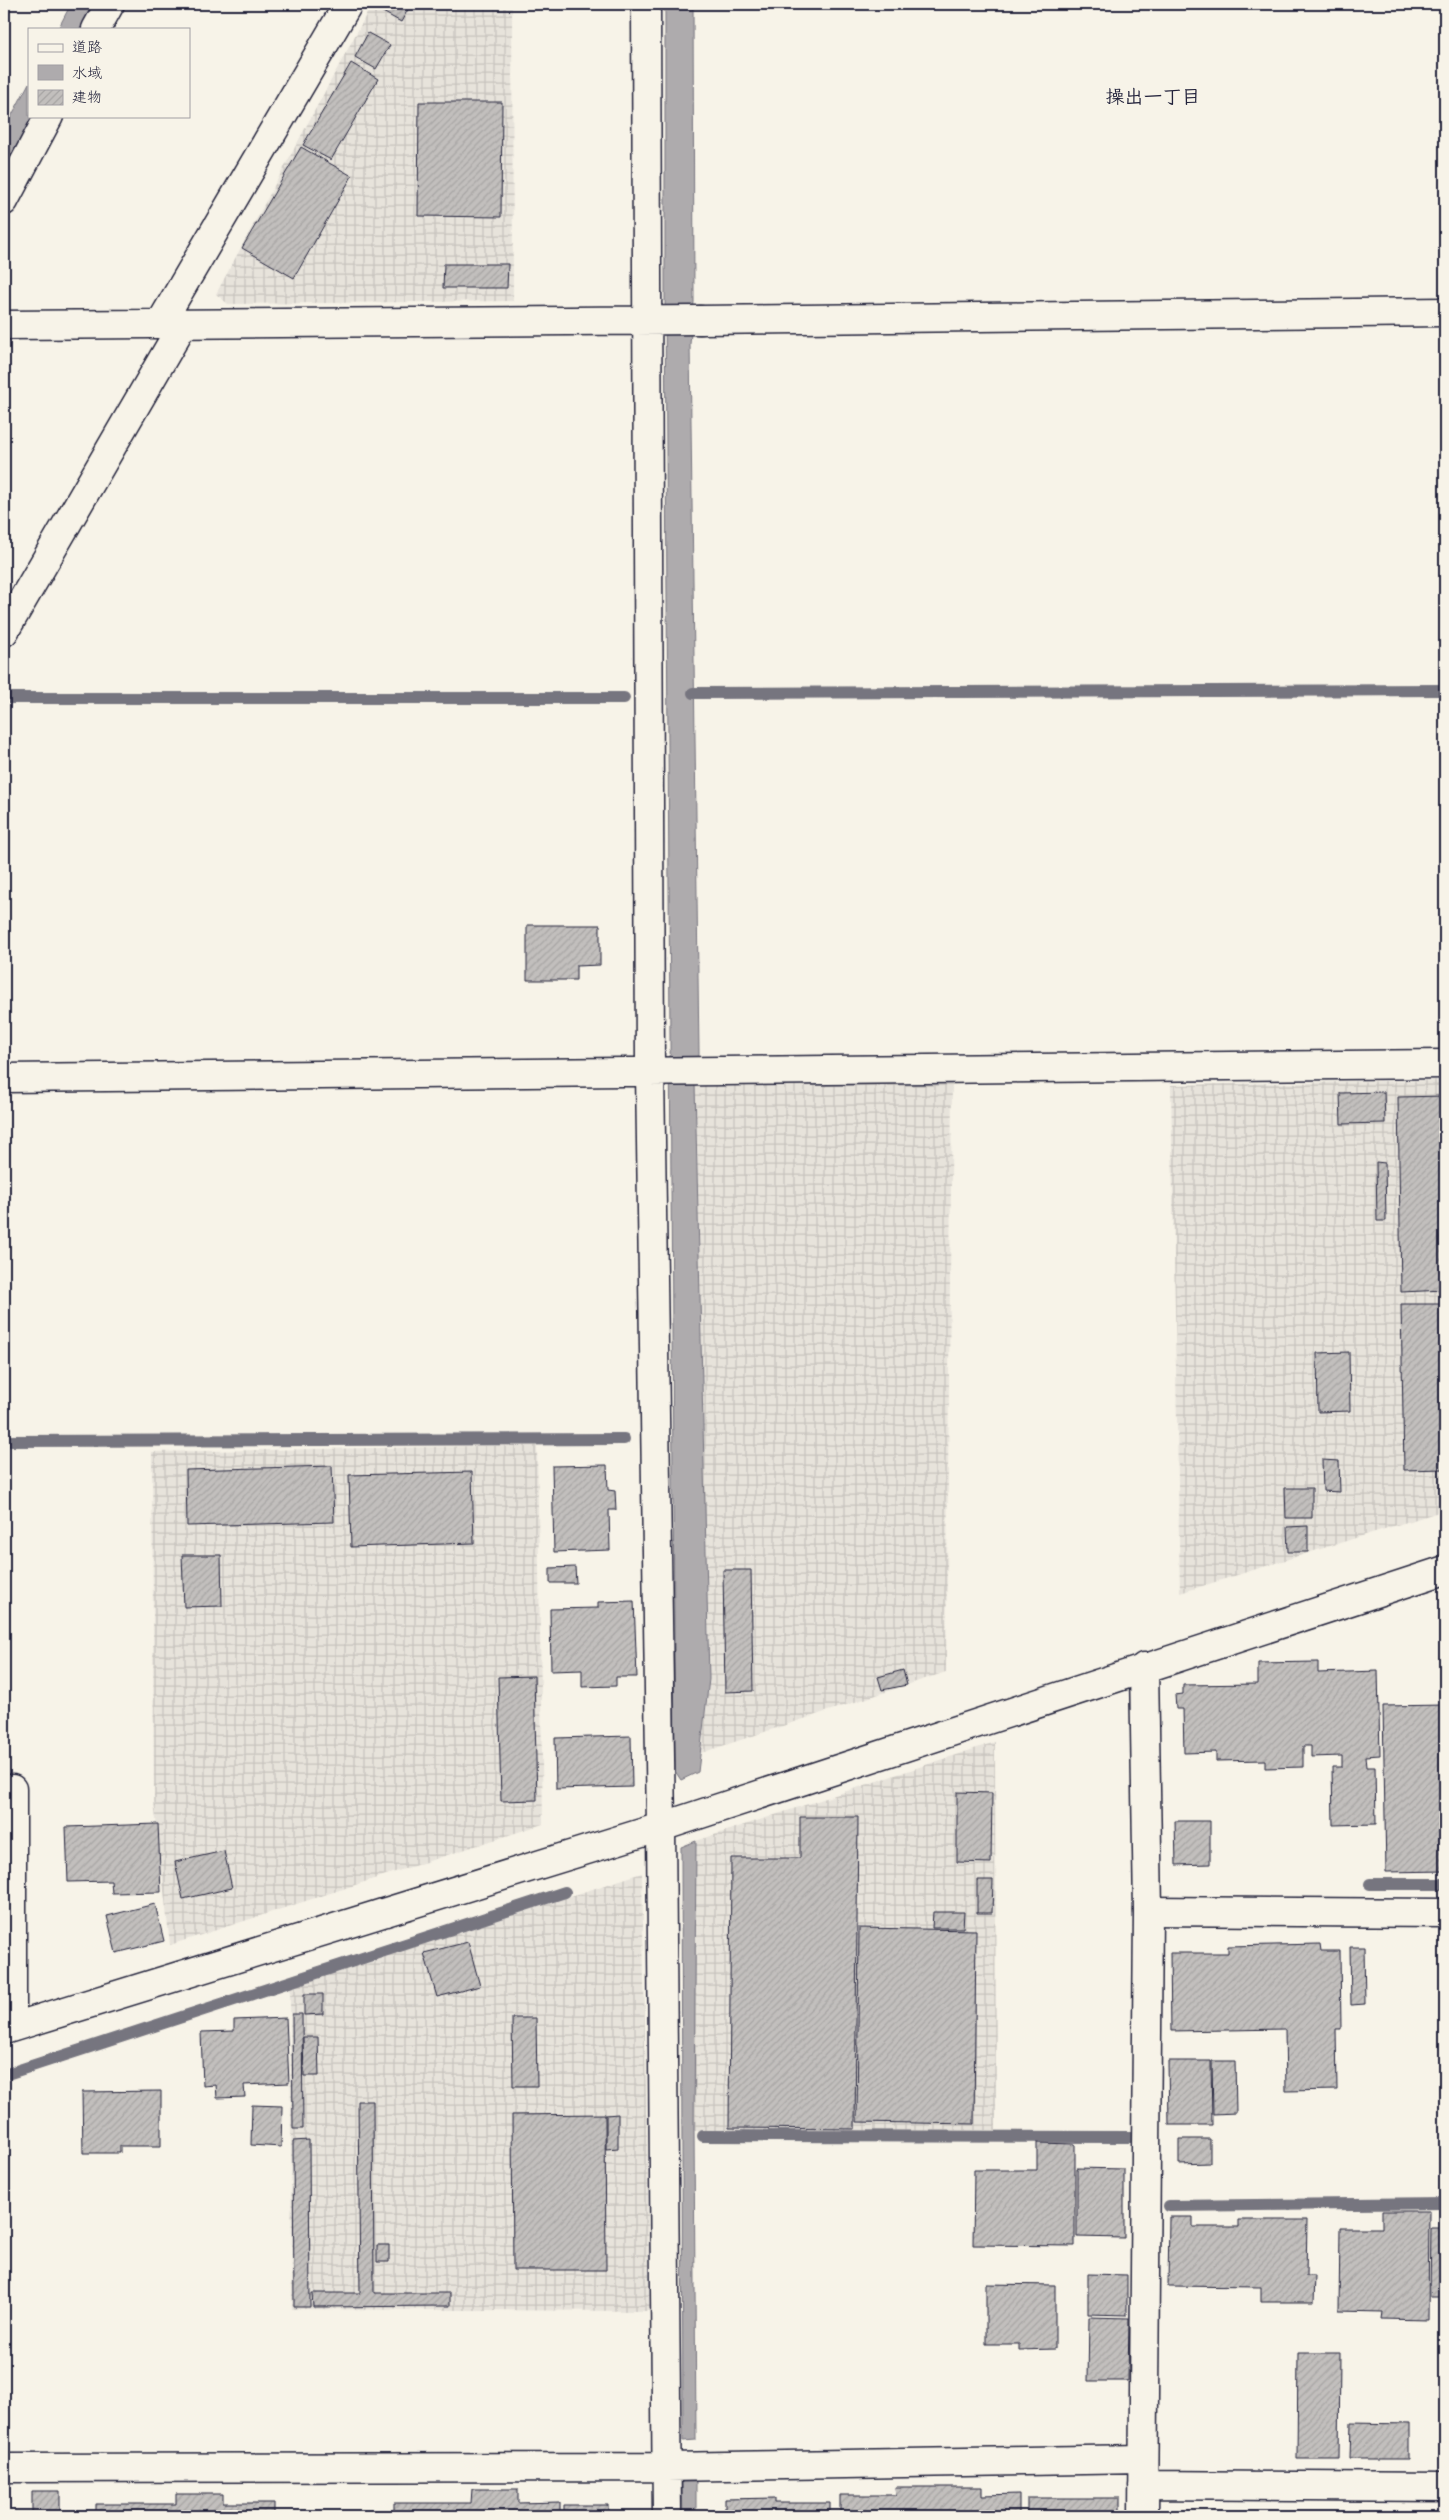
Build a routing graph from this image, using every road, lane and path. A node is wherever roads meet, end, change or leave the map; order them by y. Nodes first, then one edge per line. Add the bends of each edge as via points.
1 (110, 4) edge
2 (348, 4) edge
3 (646, 4) edge
4 (97, 28) edge
5 (48, 118) edge
6 (4, 201) edge
7 (1445, 312) edge
8 (653, 320) junction
9 (171, 324) junction
10 (4, 325) edge
11 (4, 632) edge
12 (1445, 1064) edge
13 (656, 1072) junction
14 (4, 1078) edge
15 (1445, 1570) edge
16 (1144, 1667) junction
17 (4, 1789) edge
18 (661, 1827) junction
19 (1148, 1911) junction
20 (1445, 1913) edge
21 (8, 2029) edge
22 (1143, 2459) junction
23 (4, 2468) edge
24 (667, 2468) junction
25 (1143, 2485) junction
26 (1445, 2487) edge
27 (667, 2516) edge
28 (1143, 2516) edge

1 - 4 street
2 - 9 street
3 - 8 street
5 - 6 street
7 - 8 street
8 - 9 street
8 - 13 street
9 - 10 street
9 - 11 street
12 - 13 street
13 - 14 street
13 - 18 street
15 - 16 street
16 - 18 street
16 - 19 street
17 - 21 street via 12,1789
18 - 21 street
18 - 24 street
19 - 20 street
19 - 22 street
22 - 24 street
22 - 25 street
23 - 24 street
24 - 27 street
25 - 26 street
25 - 28 street

